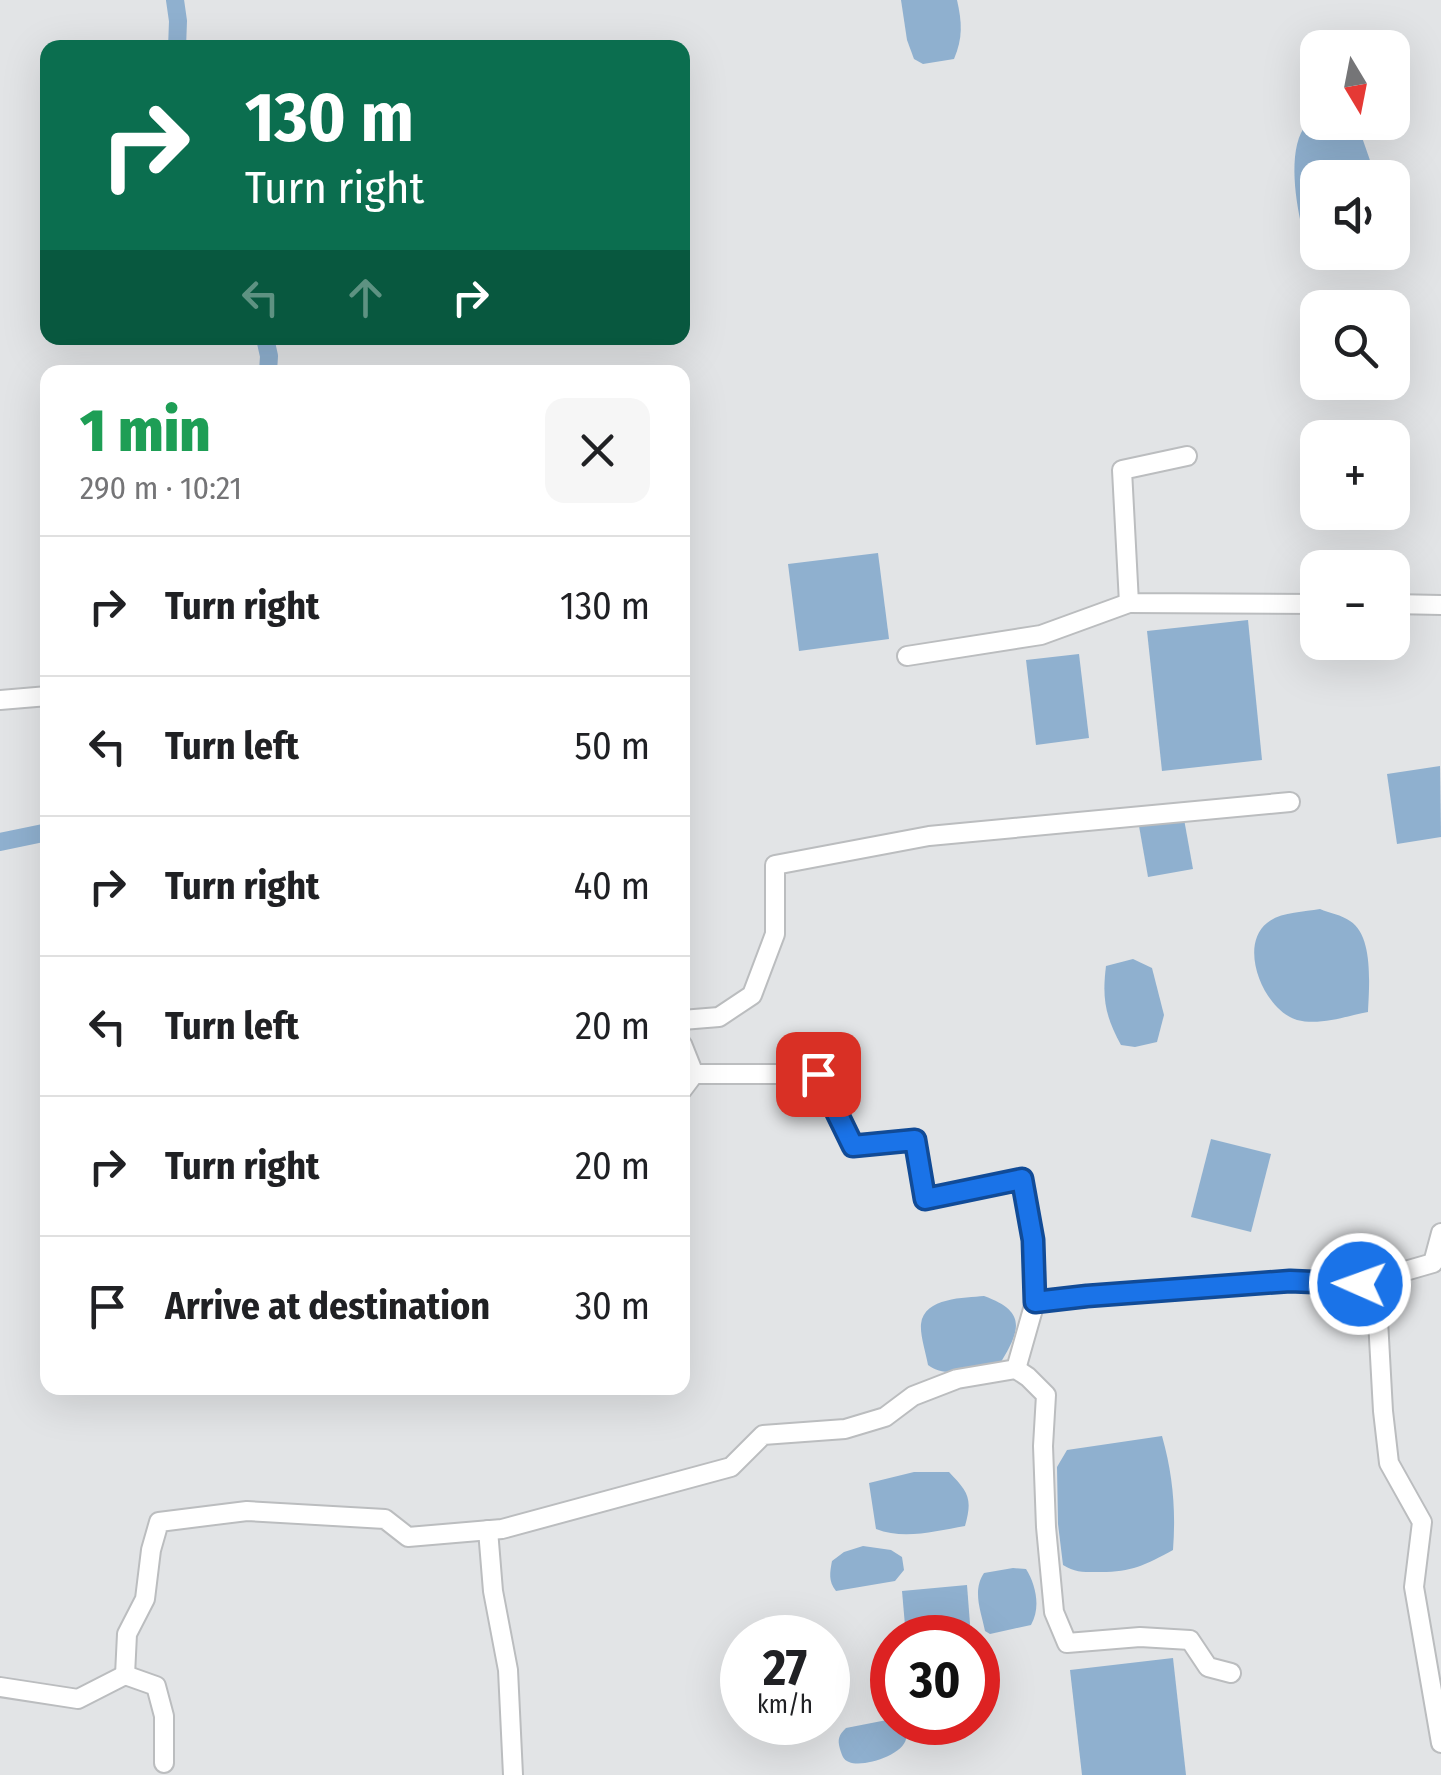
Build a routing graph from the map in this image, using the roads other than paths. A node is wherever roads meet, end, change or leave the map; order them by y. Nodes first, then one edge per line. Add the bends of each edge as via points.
1 (1187, 456) dead end
2 (1130, 603) junction
3 (1300, 604) edge
4 (1410, 604) edge
5 (1441, 605) edge
6 (908, 656) dead end
7 (40, 697) edge
8 (0, 700) edge
9 (1290, 802) dead end
10 (690, 1019) edge
11 (690, 1064) edge
12 (694, 1074) junction
13 (690, 1079) edge
14 (1441, 1232) edge
15 (1390, 1275) junction
16 (1035, 1302) junction
17 (1016, 1368) junction
18 (488, 1530) junction
19 (1231, 1672) dead end
20 (126, 1674) junction
21 (0, 1687) edge
22 (1441, 1743) edge
23 (164, 1763) dead end
24 (513, 1775) edge

1 - 2 street via 1122,470
2 - 3 street
2 - 6 street via 1041,635
4 - 5 street
7 - 8 street
9 - 10 street via 929,836 775,864 775,934 752,996 720,1017
11 - 12 street
12 - 13 street
12 - 16 street via 818,1074 853,1146 915,1140 925,1199 1022,1179
14 - 15 street via 1433,1263
15 - 16 street via 1360,1284 1290,1281
15 - 22 street via 1378,1320 1383,1411 1389,1463 1422,1522 1414,1587
16 - 17 street
17 - 18 street via 957,1379 912,1396 885,1417 845,1429 763,1435 731,1468
17 - 19 street via 1046,1396 1046,1526 1054,1612 1067,1643 1190,1640 1208,1667
18 - 20 street via 408,1537 385,1519 247,1511 159,1522 144,1599 127,1634
18 - 24 street via 508,1670
20 - 21 street via 78,1699
20 - 23 street via 156,1686

